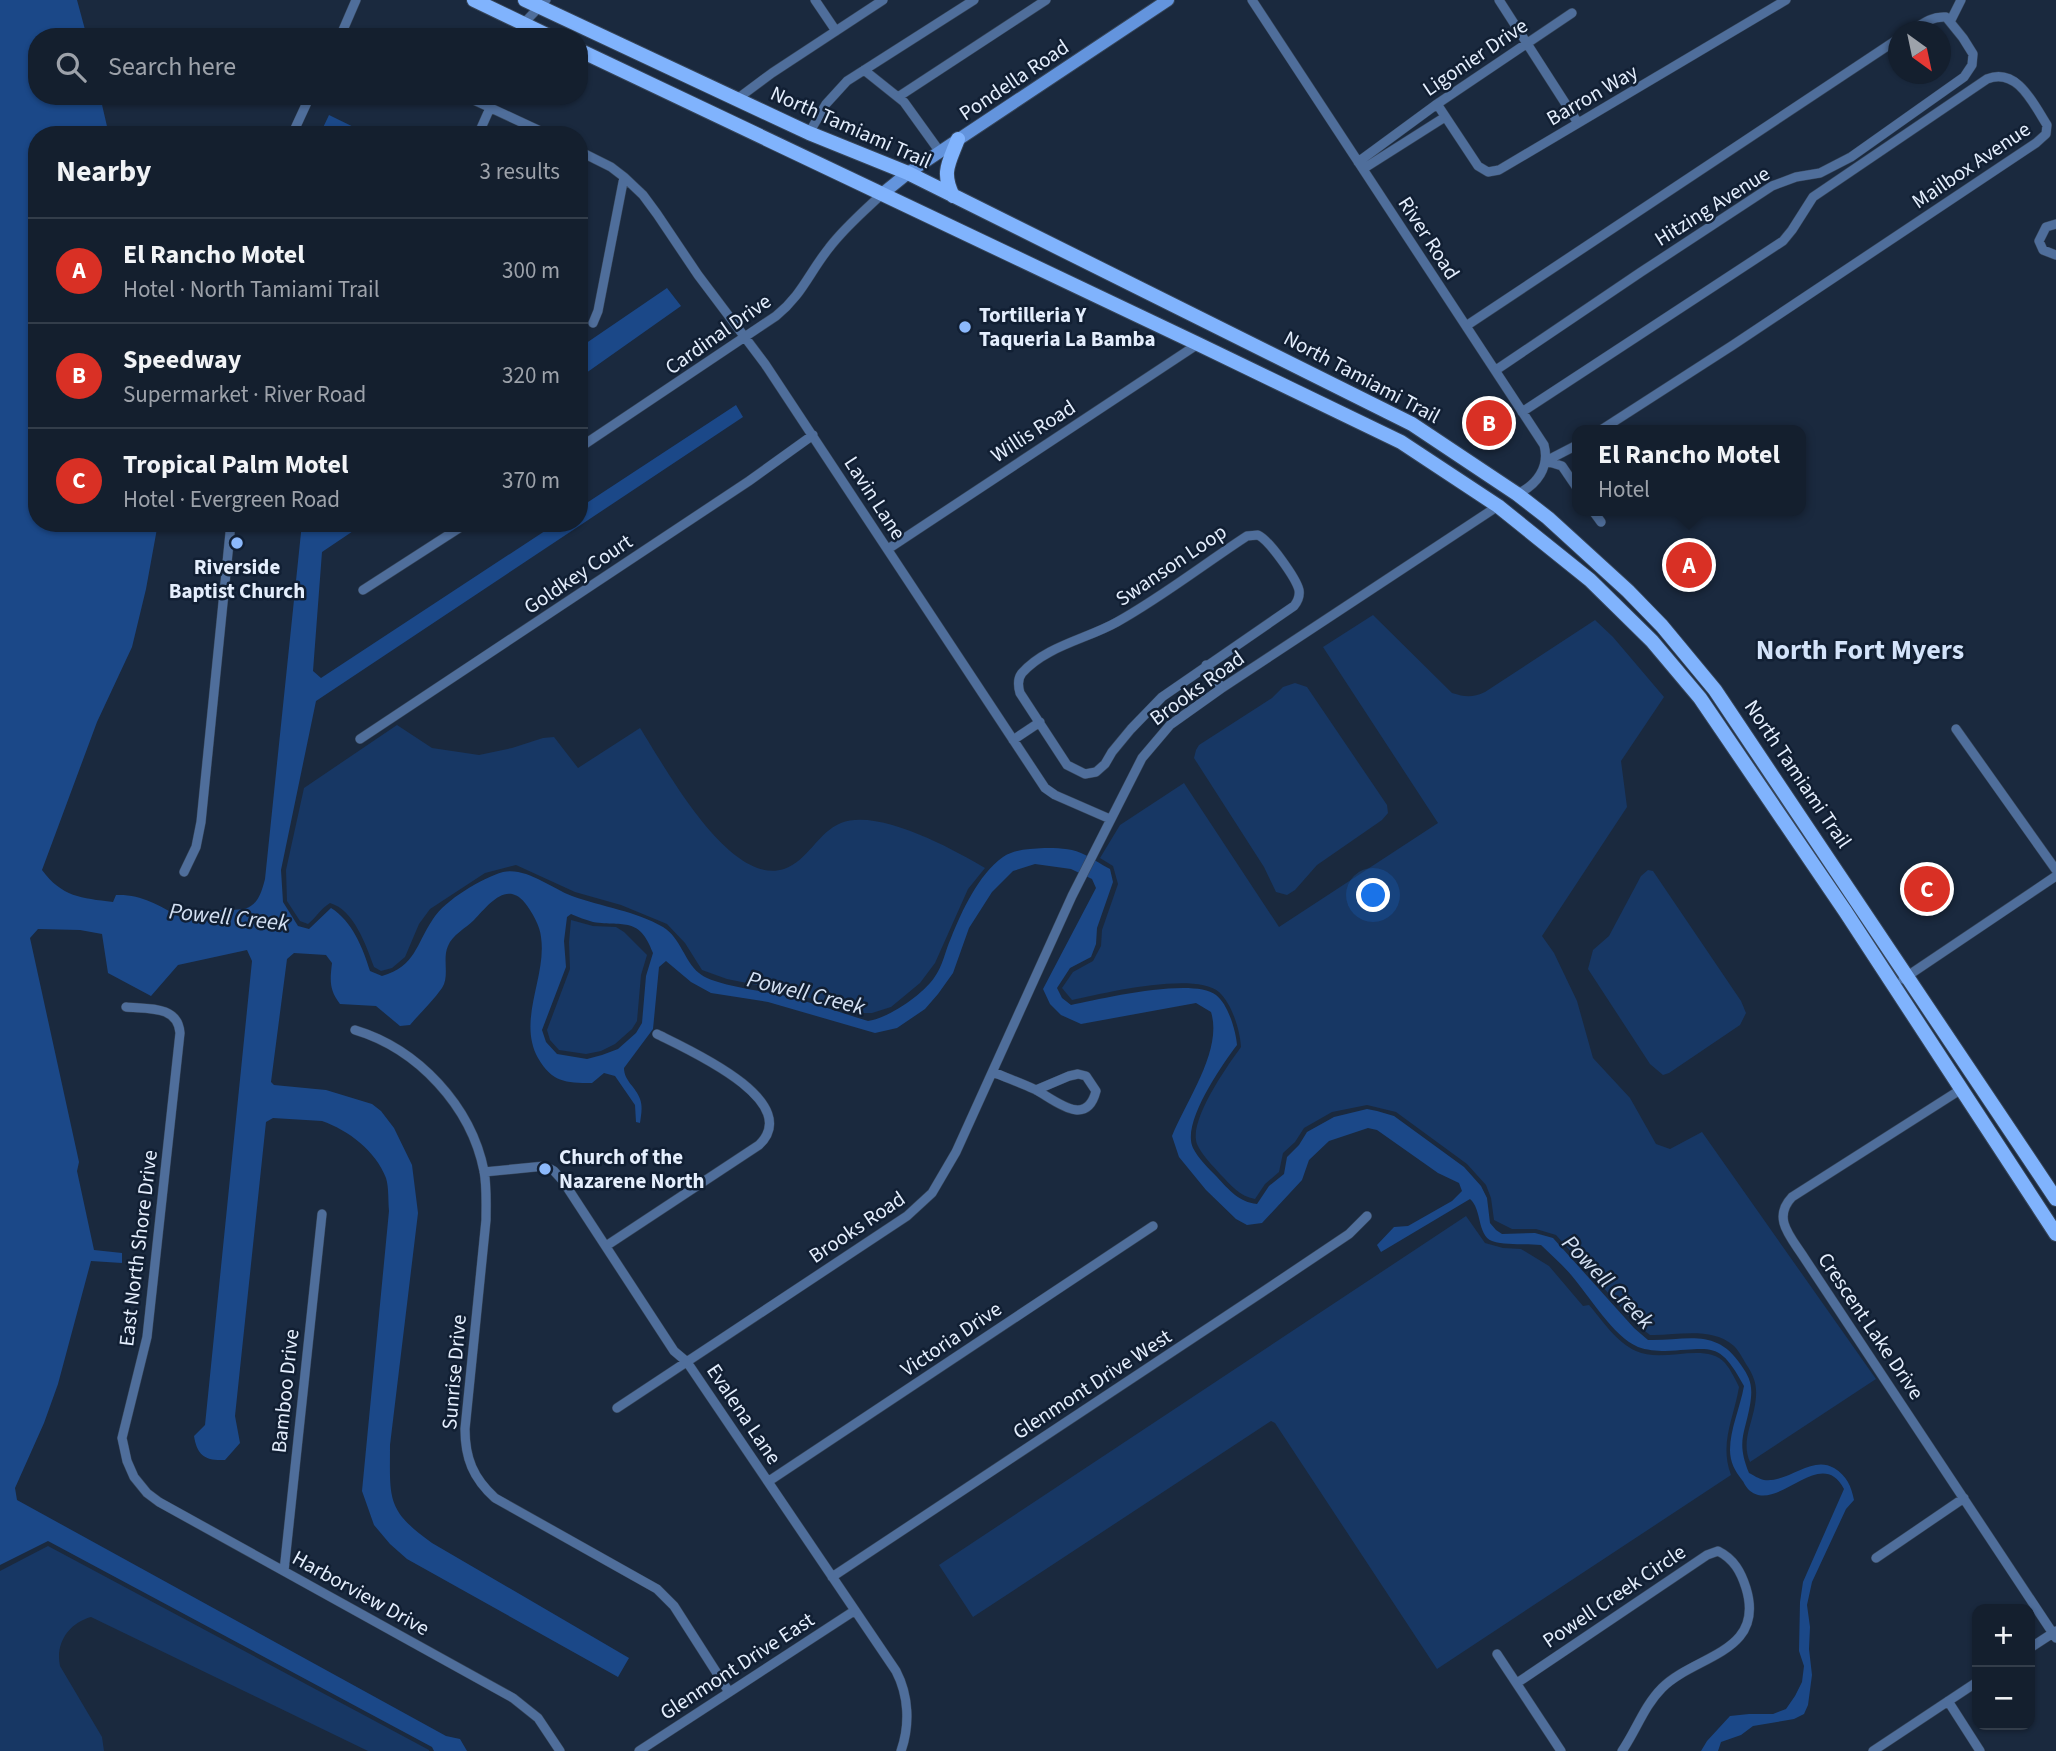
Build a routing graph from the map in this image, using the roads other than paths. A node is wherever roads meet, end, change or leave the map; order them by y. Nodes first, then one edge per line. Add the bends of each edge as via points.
1 (356, 0) edge
2 (474, 0) edge
3 (816, 0) edge
4 (883, 0) edge
5 (974, 0) edge
6 (1046, 0) edge
7 (1168, 0) edge
8 (1252, 0) edge
9 (1499, 0) edge
10 (1786, 0) edge
11 (1961, 0) edge
12 (537, 2) edge
13 (1572, 13) dead end
14 (1951, 20) junction
15 (1926, 21) edge
16 (524, 23) junction
17 (344, 28) edge
18 (534, 28) edge
19 (836, 31) junction
20 (1527, 43) junction
21 (1888, 46) edge
22 (588, 54) edge
23 (864, 70) junction
24 (898, 97) junction
25 (737, 99) junction
26 (1437, 104) junction
27 (306, 105) edge
28 (484, 105) edge
29 (490, 108) junction
30 (1445, 117) junction
31 (1578, 123) junction
32 (296, 126) edge
33 (482, 126) edge
34 (529, 126) edge
35 (1399, 131) junction
36 (809, 133) junction
37 (958, 139) junction
38 (1407, 142) junction
39 (940, 152) junction
40 (588, 156) edge
41 (1360, 165) junction
42 (908, 173) junction
43 (624, 177) junction
44 (882, 194) junction
45 (953, 196) junction
46 (2056, 224) edge
47 (2056, 255) edge
48 (593, 323) dead end
49 (1466, 326) junction
50 (746, 337) junction
51 (1241, 338) junction
52 (1198, 344) junction
53 (1496, 370) junction
54 (1522, 412) junction
55 (1609, 425) edge
56 (813, 435) junction
57 (588, 442) edge
58 (1572, 448) edge
59 (1546, 461) junction
60 (1572, 481) edge
61 (1464, 483) junction
62 (1517, 494) junction
63 (1498, 506) junction
64 (1597, 516) edge
65 (1548, 518) junction
66 (1601, 522) dead end
67 (230, 532) edge
68 (453, 532) edge
69 (888, 549) junction
70 (363, 590) dead end
71 (1206, 665) junction
72 (1222, 688) junction
73 (1700, 698) junction
74 (1040, 722) junction
75 (1739, 726) junction
76 (1956, 729) dead end
77 (360, 739) dead end
78 (1013, 740) junction
79 (1730, 742) junction
80 (1768, 768) junction
81 (1110, 819) junction
82 (2056, 870) edge
83 (184, 872) dead end
84 (2056, 876) edge
85 (1907, 977) junction
86 (1893, 986) junction
87 (126, 1007) dead end
88 (355, 1030) dead end
89 (657, 1034) dead end
90 (993, 1072) junction
91 (1036, 1090) junction
92 (1959, 1090) junction
93 (484, 1172) junction
94 (2056, 1199) edge
95 (322, 1214) dead end
96 (1367, 1216) dead end
97 (1153, 1226) dead end
98 (2054, 1229) edge
99 (606, 1246) junction
100 (687, 1362) junction
101 (617, 1408) dead end
102 (134, 1477) joint
103 (769, 1482) junction
104 (1964, 1498) junction
105 (1876, 1558) dead end
106 (284, 1571) junction
107 (832, 1577) junction
108 (854, 1611) junction
109 (2055, 1634) edge
110 (2035, 1645) edge
111 (1497, 1654) dead end
112 (1517, 1683) junction
113 (1972, 1685) edge
114 (729, 1692) junction
115 (1948, 1702) junction
116 (560, 1751) edge
117 (639, 1751) edge
118 (901, 1751) edge
119 (1561, 1751) edge
120 (1622, 1751) edge
121 (1872, 1751) edge
122 (1980, 1751) edge

1 - 17 street
2 - 16 main road
3 - 19 street
4 - 19 street
5 - 23 street
6 - 24 street
7 - 37 main road, Pondella Road
8 - 41 street, River Road
9 - 20 street
10 - 31 street, Barron Way
11 - 14 street
12 - 16 street
12 - 25 main road, North Tamiami Trail
13 - 20 street, Ligonier Drive
14 - 15 street via 1938,16
14 - 53 street, Hitzing Avenue via 1973,54 1964,77 1835,167 1773,186
16 - 18 main road
19 - 25 street
20 - 26 street, Ligonier Drive
20 - 31 street
21 - 49 street, Hitzing Avenue
22 - 44 main road, North Tamiami Trail
23 - 24 street
23 - 36 street via 826,104
24 - 39 street
25 - 36 main road, North Tamiami Trail
26 - 30 street, Barron Way
26 - 35 street, Ligonier Drive
27 - 32 street
28 - 29 street
29 - 33 street
29 - 34 street
30 - 31 street, Barron Way via 1478,166 1488,172 1499,170
30 - 38 street, Ligonier Drive
35 - 38 street
35 - 41 street, Ligonier Drive
36 - 42 main road, North Tamiami Trail
37 - 39 main road, Pondella Road
37 - 45 main road via 946,171
38 - 41 street, Ligonier Drive
39 - 42 main road, Pondella Road
40 - 43 street, Lavin Lane
41 - 49 street, River Road
42 - 44 main road, Pondella Road
42 - 45 main road, North Tamiami Trail
43 - 48 street
43 - 50 street, Lavin Lane via 643,195
44 - 50 street, Cardinal Drive via 829,248 795,299
44 - 52 main road, North Tamiami Trail
45 - 51 main road, North Tamiami Trail
46 - 47 street via 2046,227 2039,241 2043,250
49 - 53 street, River Road
50 - 56 street, Lavin Lane
50 - 57 street, Cardinal Drive
51 - 52 main road via 1217,337
51 - 62 main road, North Tamiami Trail via 1412,424
52 - 61 main road, North Tamiami Trail via 1401,442
52 - 69 street, Willis Road
53 - 54 street, River Road
54 - 55 street, Mailbox Avenue via 1783,240 1813,197 1987,79 2009,78 2025,91 2048,125 2036,143
54 - 59 street, River Road via 1544,446
56 - 69 street, Lavin Lane
56 - 77 street, Goldkey Court
58 - 59 street
59 - 60 street via 1562,466
59 - 62 street via 1537,480
61 - 62 main road via 1498,495
61 - 63 main road, North Tamiami Trail
62 - 65 main road, North Tamiami Trail
63 - 65 main road
63 - 72 street, Brooks Road
63 - 73 main road, North Tamiami Trail via 1590,580 1652,641
64 - 66 street
65 - 75 main road, North Tamiami Trail via 1662,626
67 - 83 street via 201,822
68 - 70 street
69 - 78 street, Lavin Lane
71 - 72 street
71 - 74 street, Swanson Loop via 1144,714 1096,772 1085,774 1068,765
71 - 74 street, Swanson Loop via 1297,602 1295,583 1264,537 1247,536 1118,622 1050,652 1024,671 1018,686
72 - 81 street, Brooks Road via 1159,735
73 - 75 main road via 1726,723
73 - 79 main road, North Tamiami Trail
74 - 78 street
75 - 80 main road, North Tamiami Trail
76 - 82 street
78 - 81 street, Lavin Lane via 1045,788
79 - 80 main road via 1747,747
79 - 86 main road, North Tamiami Trail
80 - 85 main road, North Tamiami Trail
81 - 90 street, Brooks Road
84 - 85 street
85 - 86 street
85 - 94 main road, North Tamiami Trail
86 - 92 main road, North Tamiami Trail
87 - 102 street, East North Shore Drive via 166,1011 176,1019 180,1033 147,1337 122,1438
88 - 93 street, Sunrise Drive via 410,1058 437,1082 470,1130
89 - 99 street via 728,1071 763,1105 771,1126 759,1145
90 - 91 street
90 - 100 street, Brooks Road via 956,1152 925,1201
91 - 91 street via 1077,1110 1086,1107 1096,1091 1086,1076 1078,1073
92 - 98 main road, North Tamiami Trail
92 - 104 street, Crescent Lake Drive via 1792,1197 1782,1216 1805,1259
93 - 99 street, Evalena Lane via 533,1165 554,1171
93 - 114 street, Sunrise Drive via 486,1220 464,1429 475,1476 495,1498 657,1589 680,1615
95 - 106 street, Bamboo Drive
96 - 107 street, Glenmont Drive West via 1349,1234
97 - 103 street, Victoria Drive
99 - 100 street, Evalena Lane via 674,1351
100 - 101 street, Brooks Road
100 - 103 street, Evalena Lane
102 - 106 street, Harborview Drive via 159,1502
103 - 107 street, Evalena Lane
104 - 105 street
104 - 109 street, Crescent Lake Drive
106 - 116 street, Harborview Drive via 513,1698 538,1718
107 - 108 street, Evalena Lane
108 - 114 street, Glenmont Drive East
108 - 118 street, Evalena Lane via 896,1671 904,1692 907,1718
109 - 110 street
111 - 112 street
112 - 119 street
112 - 120 street, Powell Creek Circle via 1707,1555 1718,1551 1729,1557 1748,1595 1743,1634 1735,1644 1660,1690
113 - 115 street
114 - 117 street, Glenmont Drive East
115 - 121 street
115 - 122 street

